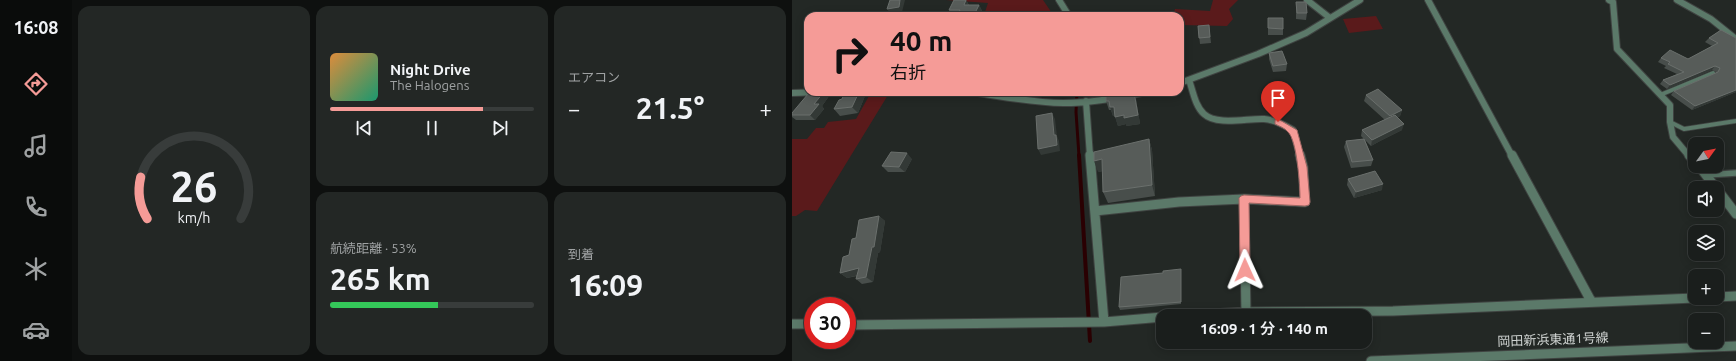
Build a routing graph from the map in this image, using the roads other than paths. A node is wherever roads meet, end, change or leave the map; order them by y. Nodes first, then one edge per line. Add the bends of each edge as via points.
1 (1059, 0) edge
2 (1307, 0) edge
3 (1360, 0) edge
4 (1428, 0) edge
5 (1677, 0) edge
6 (1613, 1) edge
7 (1066, 12) edge
8 (1330, 18) junction
9 (1736, 39) edge
10 (1713, 73) edge
11 (1189, 80) junction
12 (1184, 82) edge
13 (792, 93) edge
14 (804, 93) edge
15 (1660, 95) junction
16 (1000, 96) edge
17 (1126, 96) edge
18 (1083, 102) junction
19 (1736, 120) edge
20 (1670, 122) junction
21 (1688, 154) edge
22 (1736, 173) edge
23 (1706, 175) joint
24 (1711, 181) edge
25 (1244, 198) junction
26 (1724, 198) edge
27 (1095, 212) junction
28 (1736, 214) edge
29 (1736, 296) edge
30 (1724, 297) edge
31 (1688, 298) edge
32 (1591, 301) junction
33 (1246, 309) edge
34 (1372, 311) edge
35 (1156, 318) edge
36 (1100, 322) junction
37 (792, 324) edge
38 (804, 324) edge
39 (856, 325) edge
40 (1736, 346) edge
41 (1372, 361) edge

1 - 7 street
2 - 8 street
3 - 8 street
4 - 32 street
5 - 9 street via 1712,19
6 - 15 street via 1617,49
8 - 11 street via 1306,33
10 - 15 lane
11 - 12 street
11 - 25 street via 1198,104 1204,114 1212,119 1265,119 1293,130 1303,167 1305,202
13 - 14 street
15 - 20 street via 1670,105
16 - 18 street
17 - 18 street
18 - 27 street
19 - 20 lane via 1684,129
20 - 21 street via 1673,137
22 - 23 lane
23 - 24 street
25 - 27 street via 1179,202
25 - 33 street
26 - 28 street
27 - 36 street
29 - 30 street
31 - 32 street
32 - 34 street
35 - 36 street
36 - 39 street
37 - 38 street
40 - 41 street, 岡田新浜東通1号線

